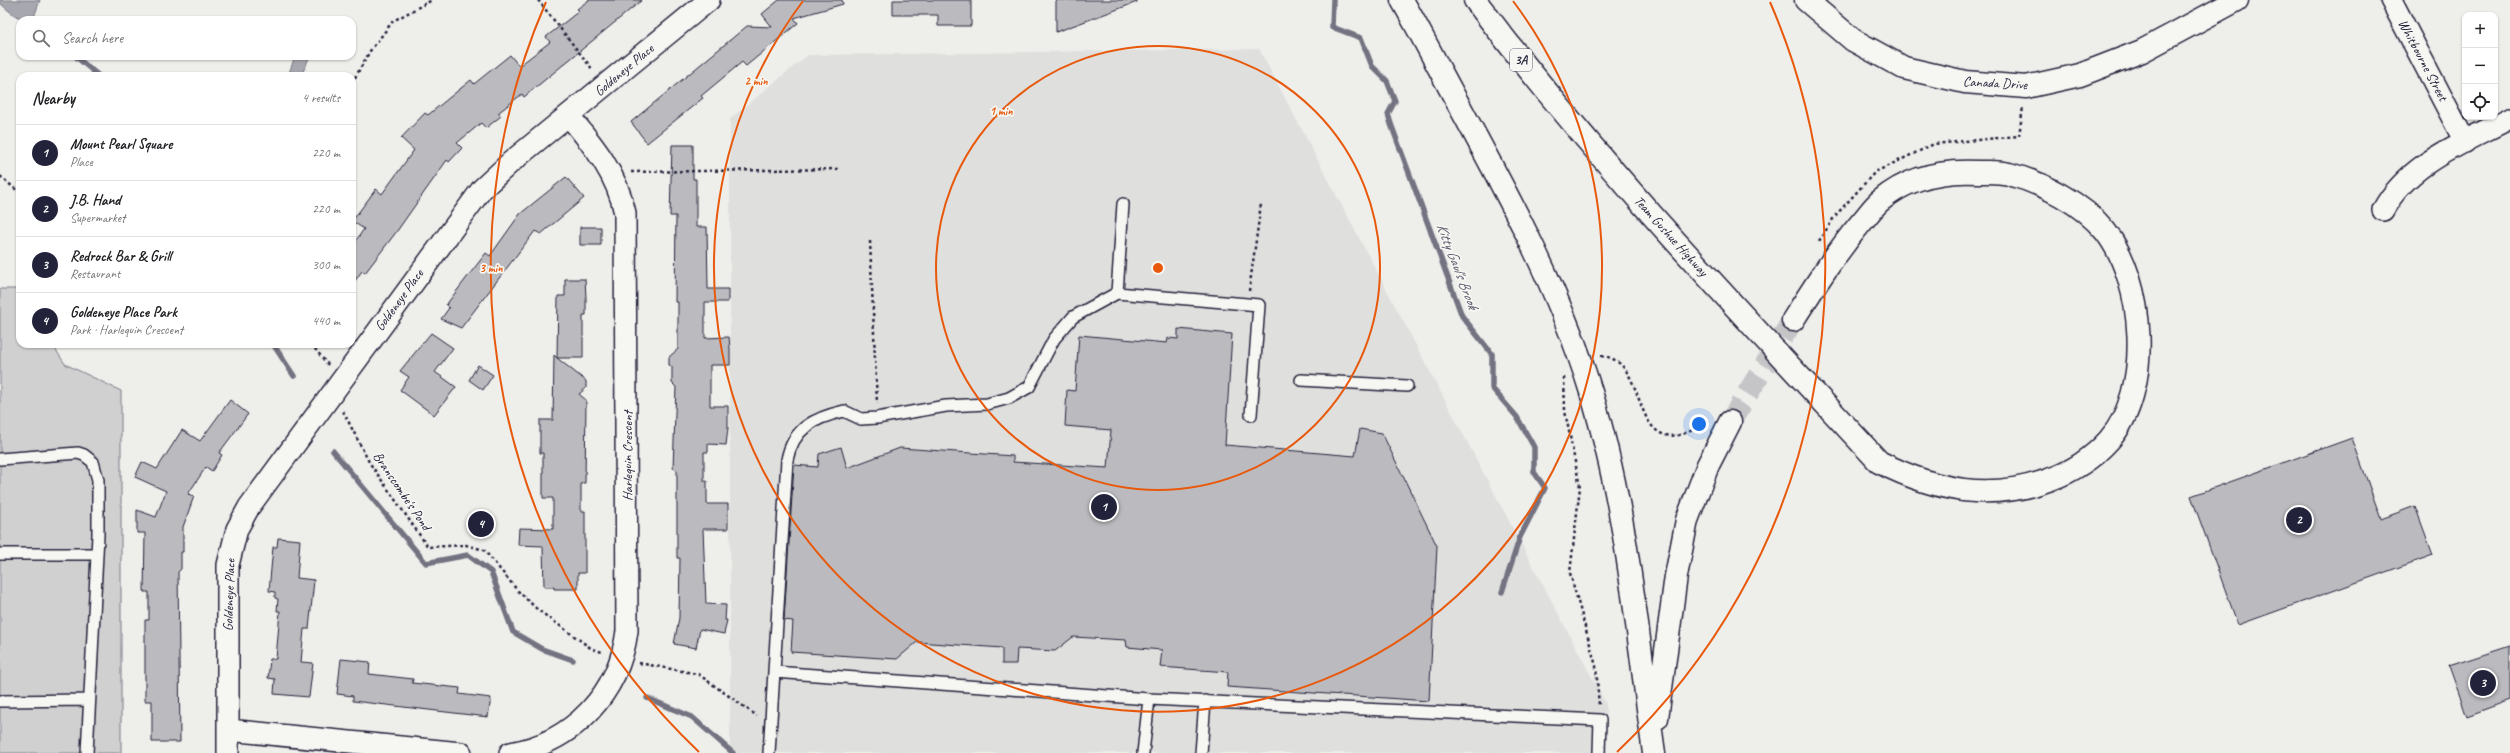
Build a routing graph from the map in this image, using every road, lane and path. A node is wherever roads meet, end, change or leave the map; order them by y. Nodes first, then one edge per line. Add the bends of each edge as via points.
1 (432, 0) edge
2 (538, 0) edge
3 (709, 0) edge
4 (1402, 0) edge
5 (1475, 0) edge
6 (1806, 0) edge
7 (2237, 0) edge
8 (2391, 0) edge
9 (356, 76) edge
10 (605, 86) junction
11 (569, 116) junction
12 (2510, 118) edge
13 (2465, 142) junction
14 (838, 169) dead end
15 (0, 176) edge
16 (612, 176) junction
17 (16, 190) edge
18 (1123, 204) dead end
19 (1261, 204) dead end
20 (2383, 210) dead end
21 (870, 241) dead end
22 (1117, 293) junction
23 (1247, 303) junction
24 (1793, 320) tunnel mouth
25 (314, 348) edge
26 (1598, 356) dead end
27 (1564, 376) dead end
28 (1301, 380) dead end
29 (1407, 386) dead end
30 (329, 396) junction
31 (877, 403) dead end
32 (1251, 415) dead end
33 (1720, 422) joint
34 (0, 459) edge
35 (0, 554) edge
36 (97, 554) junction
37 (605, 652) dead end
38 (634, 662) dead end
39 (774, 672) junction
40 (1149, 699) junction
41 (90, 700) junction
42 (0, 701) edge
43 (1205, 701) junction
44 (1600, 720) junction
45 (770, 729) junction
46 (228, 730) junction
47 (87, 753) edge
48 (228, 753) edge
49 (461, 753) edge
50 (510, 753) edge
51 (769, 753) edge
52 (1143, 753) edge
53 (1201, 753) edge
54 (1599, 753) edge
55 (1654, 753) edge

1 - 9 path via 393,21 370,51
2 - 10 path
3 - 10 street, Goldeneye Place
4 - 55 main road via 1510,197 1550,280 1592,393 1616,494
5 - 24 main road, Team Gushue Highway / 3A via 1512,50 1661,226 1879,462 1928,482 1990,493 2025,489 2057,477 2084,462 2110,440 2130,398 2138,363 2137,305 2123,260 2105,231 2079,206 2043,186 2007,173 1958,171 1912,180 1880,201 1838,249
6 - 7 main road, Canada Drive via 1853,40 1904,68 1965,82 2026,87 2080,75 2142,51
8 - 13 street, Whitbourne Street
10 - 11 street, Goldeneye Place
11 - 16 street, Harlequin Crescent via 598,150
11 - 30 street, Goldeneye Place via 511,162 482,190
12 - 13 street
13 - 20 street via 2411,174
14 - 16 path via 628,172
15 - 17 path
16 - 50 street, Harlequin Crescent via 622,200 627,228 625,645 612,681 585,717 560,736
18 - 22 lane
19 - 23 path
21 - 31 path
22 - 23 lane
22 - 39 lane via 1073,317 1054,339 1029,387 1009,398 987,404 946,406 878,418 861,419 844,411 811,421 797,434 786,460
23 - 32 lane via 1258,305
25 - 30 path via 334,372
26 - 33 path via 1611,356 1627,371 1637,391 1644,415 1650,424 1662,433 1678,435
27 - 44 path via 1564,412 1580,487 1570,573 1596,666
28 - 29 lane
30 - 37 path, Branscombe's Pond via 346,415 369,462 428,547 466,545 484,550 518,591 538,610 592,649
30 - 46 street, Goldeneye Place via 249,507 233,541 228,576
33 - 55 main road via 1688,520 1675,584
34 - 36 lane via 78,453 89,458 98,480
35 - 36 lane
36 - 41 lane
38 - 45 path via 698,674 752,711
39 - 40 lane
39 - 45 lane
40 - 43 lane
40 - 52 lane
41 - 42 lane
41 - 47 lane
43 - 44 lane
43 - 53 lane
44 - 54 lane
45 - 51 lane
46 - 48 street, Goldeneye Place
46 - 49 street

